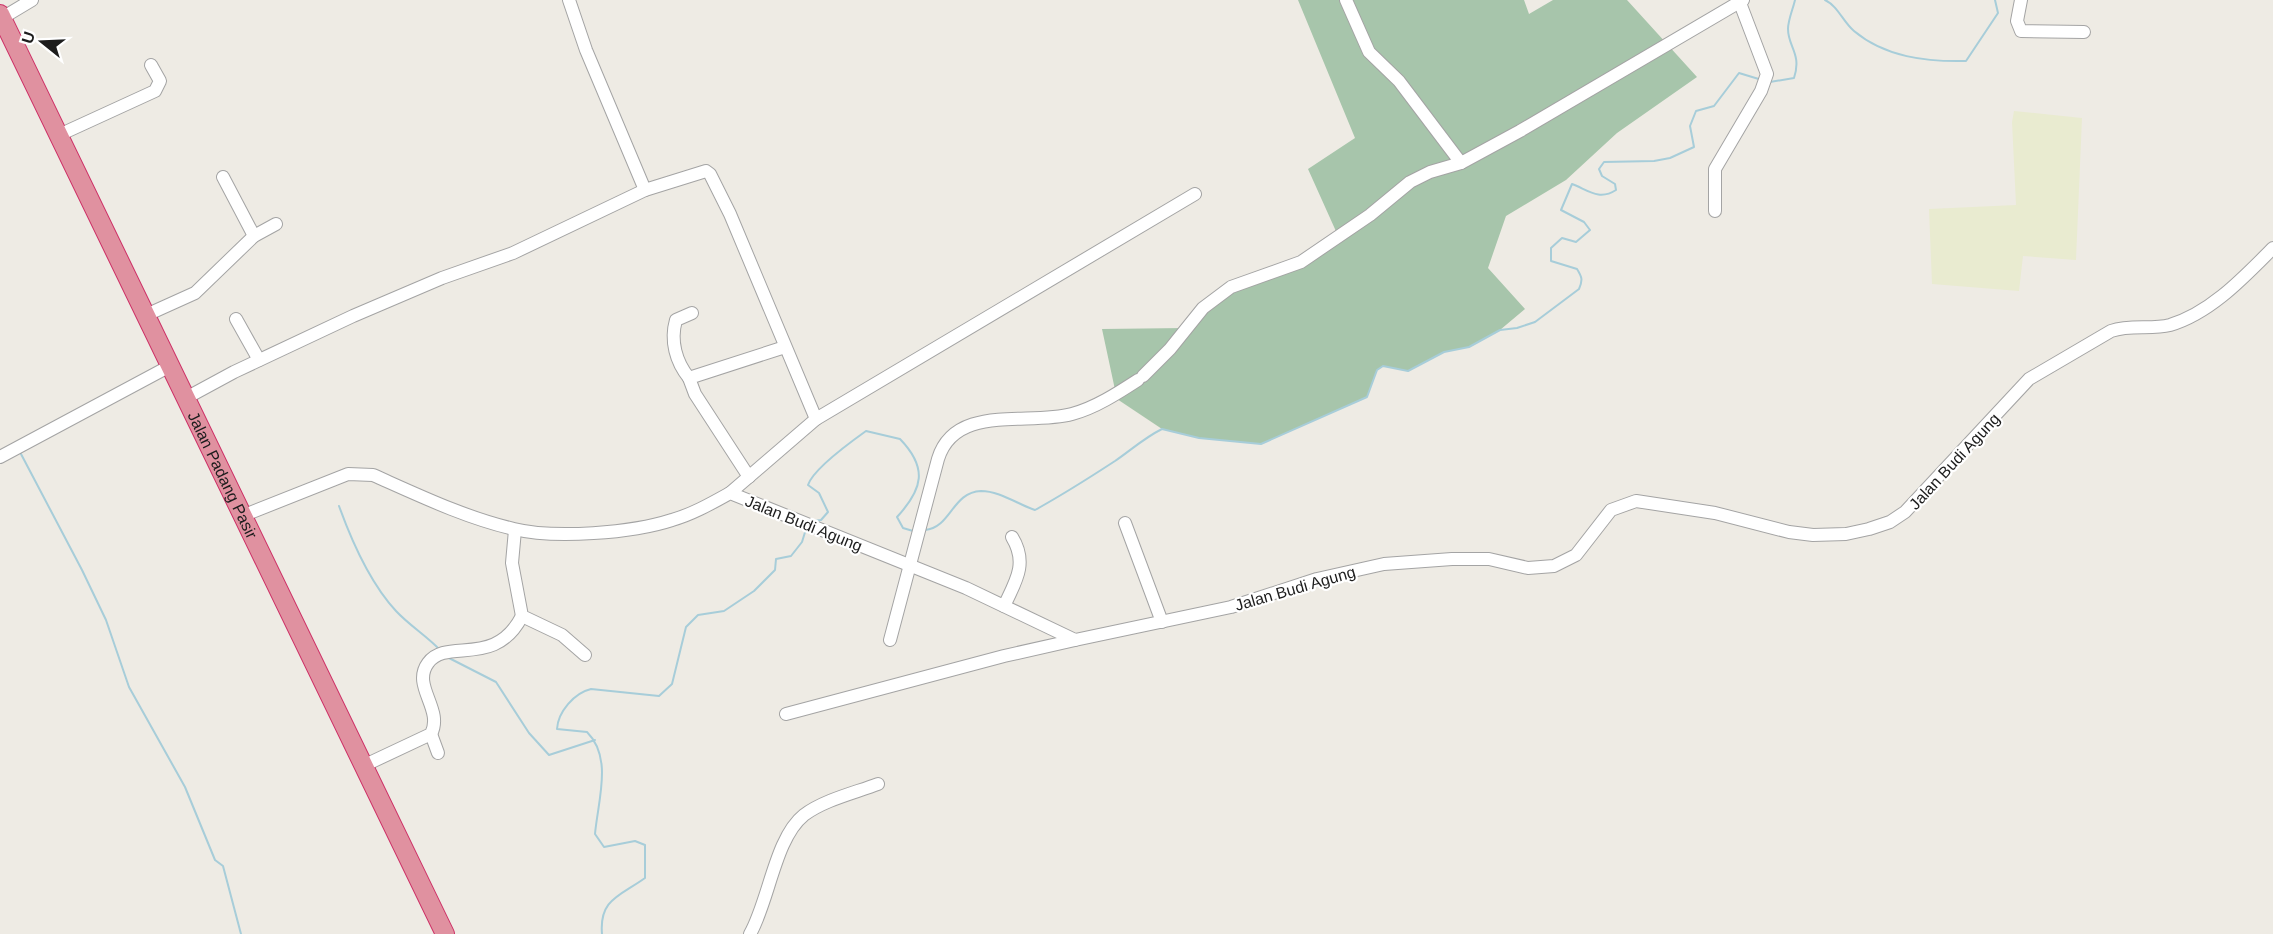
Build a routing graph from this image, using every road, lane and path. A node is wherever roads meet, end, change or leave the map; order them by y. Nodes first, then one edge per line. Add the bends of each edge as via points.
1 (32, 0) edge
2 (569, 0) edge
3 (1347, 0) edge
4 (2021, 0) edge
5 (1742, 1) edge
6 (8, 13) edge
7 (2084, 32) dead end
8 (151, 65) dead end
9 (59, 135) junction
10 (1461, 163) junction
11 (223, 177) dead end
12 (645, 190) junction
13 (1195, 194) dead end
14 (1715, 211) dead end
15 (276, 224) dead end
16 (254, 236) junction
17 (2273, 248) edge
18 (692, 313) dead end
19 (144, 316) junction
20 (236, 319) dead end
21 (785, 347) junction
22 (259, 360) junction
23 (170, 366) junction
24 (689, 378) junction
25 (186, 398) junction
26 (816, 419) junction
27 (0, 457) edge
28 (749, 477) junction
29 (730, 493) junction
30 (242, 516) junction
31 (1125, 523) dead end
32 (515, 530) junction
33 (1012, 537) dead end
34 (911, 564) junction
35 (1004, 606) junction
36 (522, 616) junction
37 (1162, 622) junction
38 (890, 640) dead end
39 (1075, 640) junction
40 (585, 656) dead end
41 (786, 714) dead end
42 (431, 734) junction
43 (438, 753) dead end
44 (363, 766) junction
45 (878, 784) dead end
46 (445, 934) edge
47 (750, 934) edge

1 - 6 street
2 - 12 street
3 - 10 street via 1369,52 1399,81
4 - 7 street via 2017,21 2021,32
5 - 10 street
5 - 14 street via 1765,79 1715,169
6 - 9 highway, Jalan Padang Pasir
8 - 9 street via 160,81 155,91
9 - 19 highway, Jalan Padang Pasir
10 - 34 street via 1410,182 1301,262 1232,287 1213,299 1140,378 1102,401 1073,414 993,421 954,432 941,449
11 - 16 street
12 - 21 street via 709,172
12 - 22 street via 513,253 442,278
13 - 26 street
15 - 16 street
16 - 19 street via 195,293
17 - 37 street, Jalan Budi Agung via 2232,289 2182,319 2169,325 2126,326 2111,331 2029,379 1905,512 1890,522 1846,534 1813,535 1715,513 1636,501 1611,510 1582,550 1554,566 1528,568 1489,559 1384,564
18 - 24 street via 676,320 674,327 677,362
19 - 23 highway, Jalan Padang Pasir
20 - 22 street
21 - 24 street
21 - 26 street
22 - 25 street
23 - 25 highway, Jalan Padang Pasir
23 - 27 street
24 - 28 street via 695,394
25 - 30 highway, Jalan Padang Pasir
26 - 28 street
28 - 29 street
29 - 32 street, Jalan Budi Agung via 663,522 568,534
29 - 34 street, Jalan Budi Agung via 803,525
30 - 32 street, Jalan Budi Agung via 348,474 367,473
30 - 44 highway, Jalan Padang Pasir
31 - 37 street
32 - 36 street via 512,563
33 - 35 street via 1020,552 1021,571
34 - 35 street, Jalan Budi Agung
34 - 38 street
35 - 39 street, Jalan Budi Agung
36 - 40 street via 562,635
36 - 42 street via 493,645 475,651 443,653 429,662 423,676 435,718
37 - 39 street, Jalan Budi Agung
39 - 41 street
42 - 43 street
42 - 44 street
44 - 46 highway, Jalan Padang Pasir
45 - 47 street via 818,807 797,822

